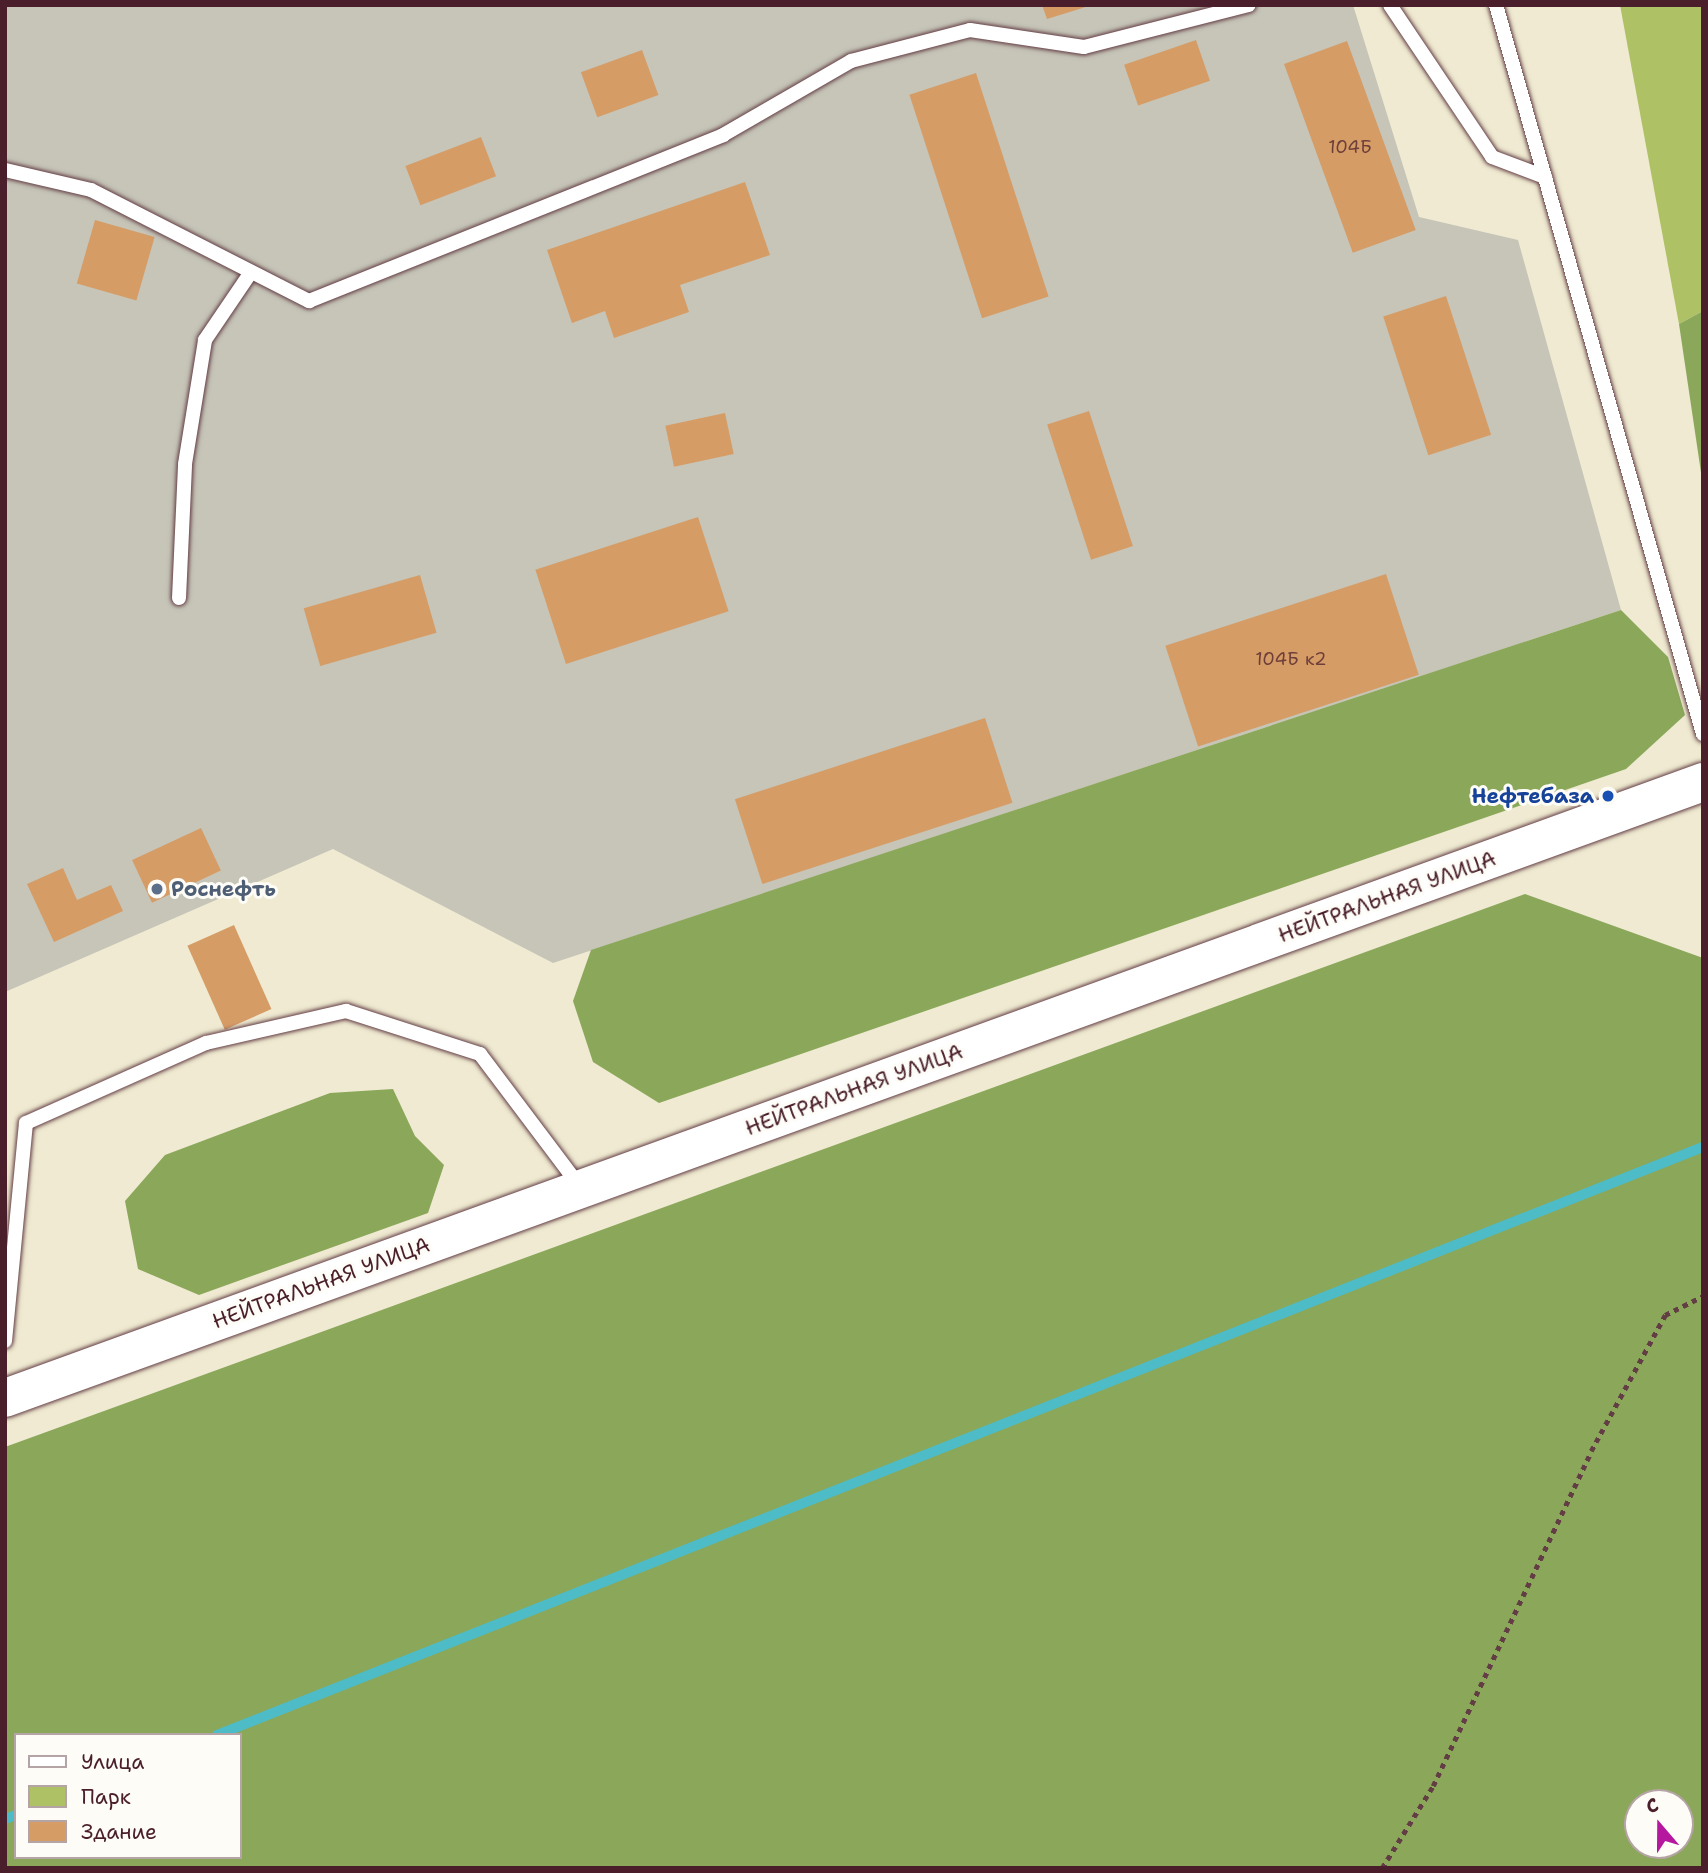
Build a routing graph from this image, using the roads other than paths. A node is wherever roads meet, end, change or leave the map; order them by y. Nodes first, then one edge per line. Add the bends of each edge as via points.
1 (1249, 5) edge
2 (1390, 5) edge
3 (1496, 5) edge
4 (5, 170) edge
5 (1545, 177) junction
6 (251, 272) junction
7 (179, 598) dead end
8 (1703, 734) edge
9 (1703, 782) edge
10 (582, 1189) junction
11 (5, 1341) edge
12 (5, 1398) edge

1 - 6 lane via 1084,47 970,30 850,61 723,135 309,301
2 - 5 lane via 1492,157
3 - 5 lane
4 - 6 lane via 91,190
5 - 8 lane
6 - 7 lane via 205,340 185,464
9 - 10 main road, НЕЙТРАЛЬНАЯ УЛИЦА
10 - 11 lane via 480,1054 346,1011 206,1043 26,1122
10 - 12 main road, НЕЙТРАЛЬНАЯ УЛИЦА

